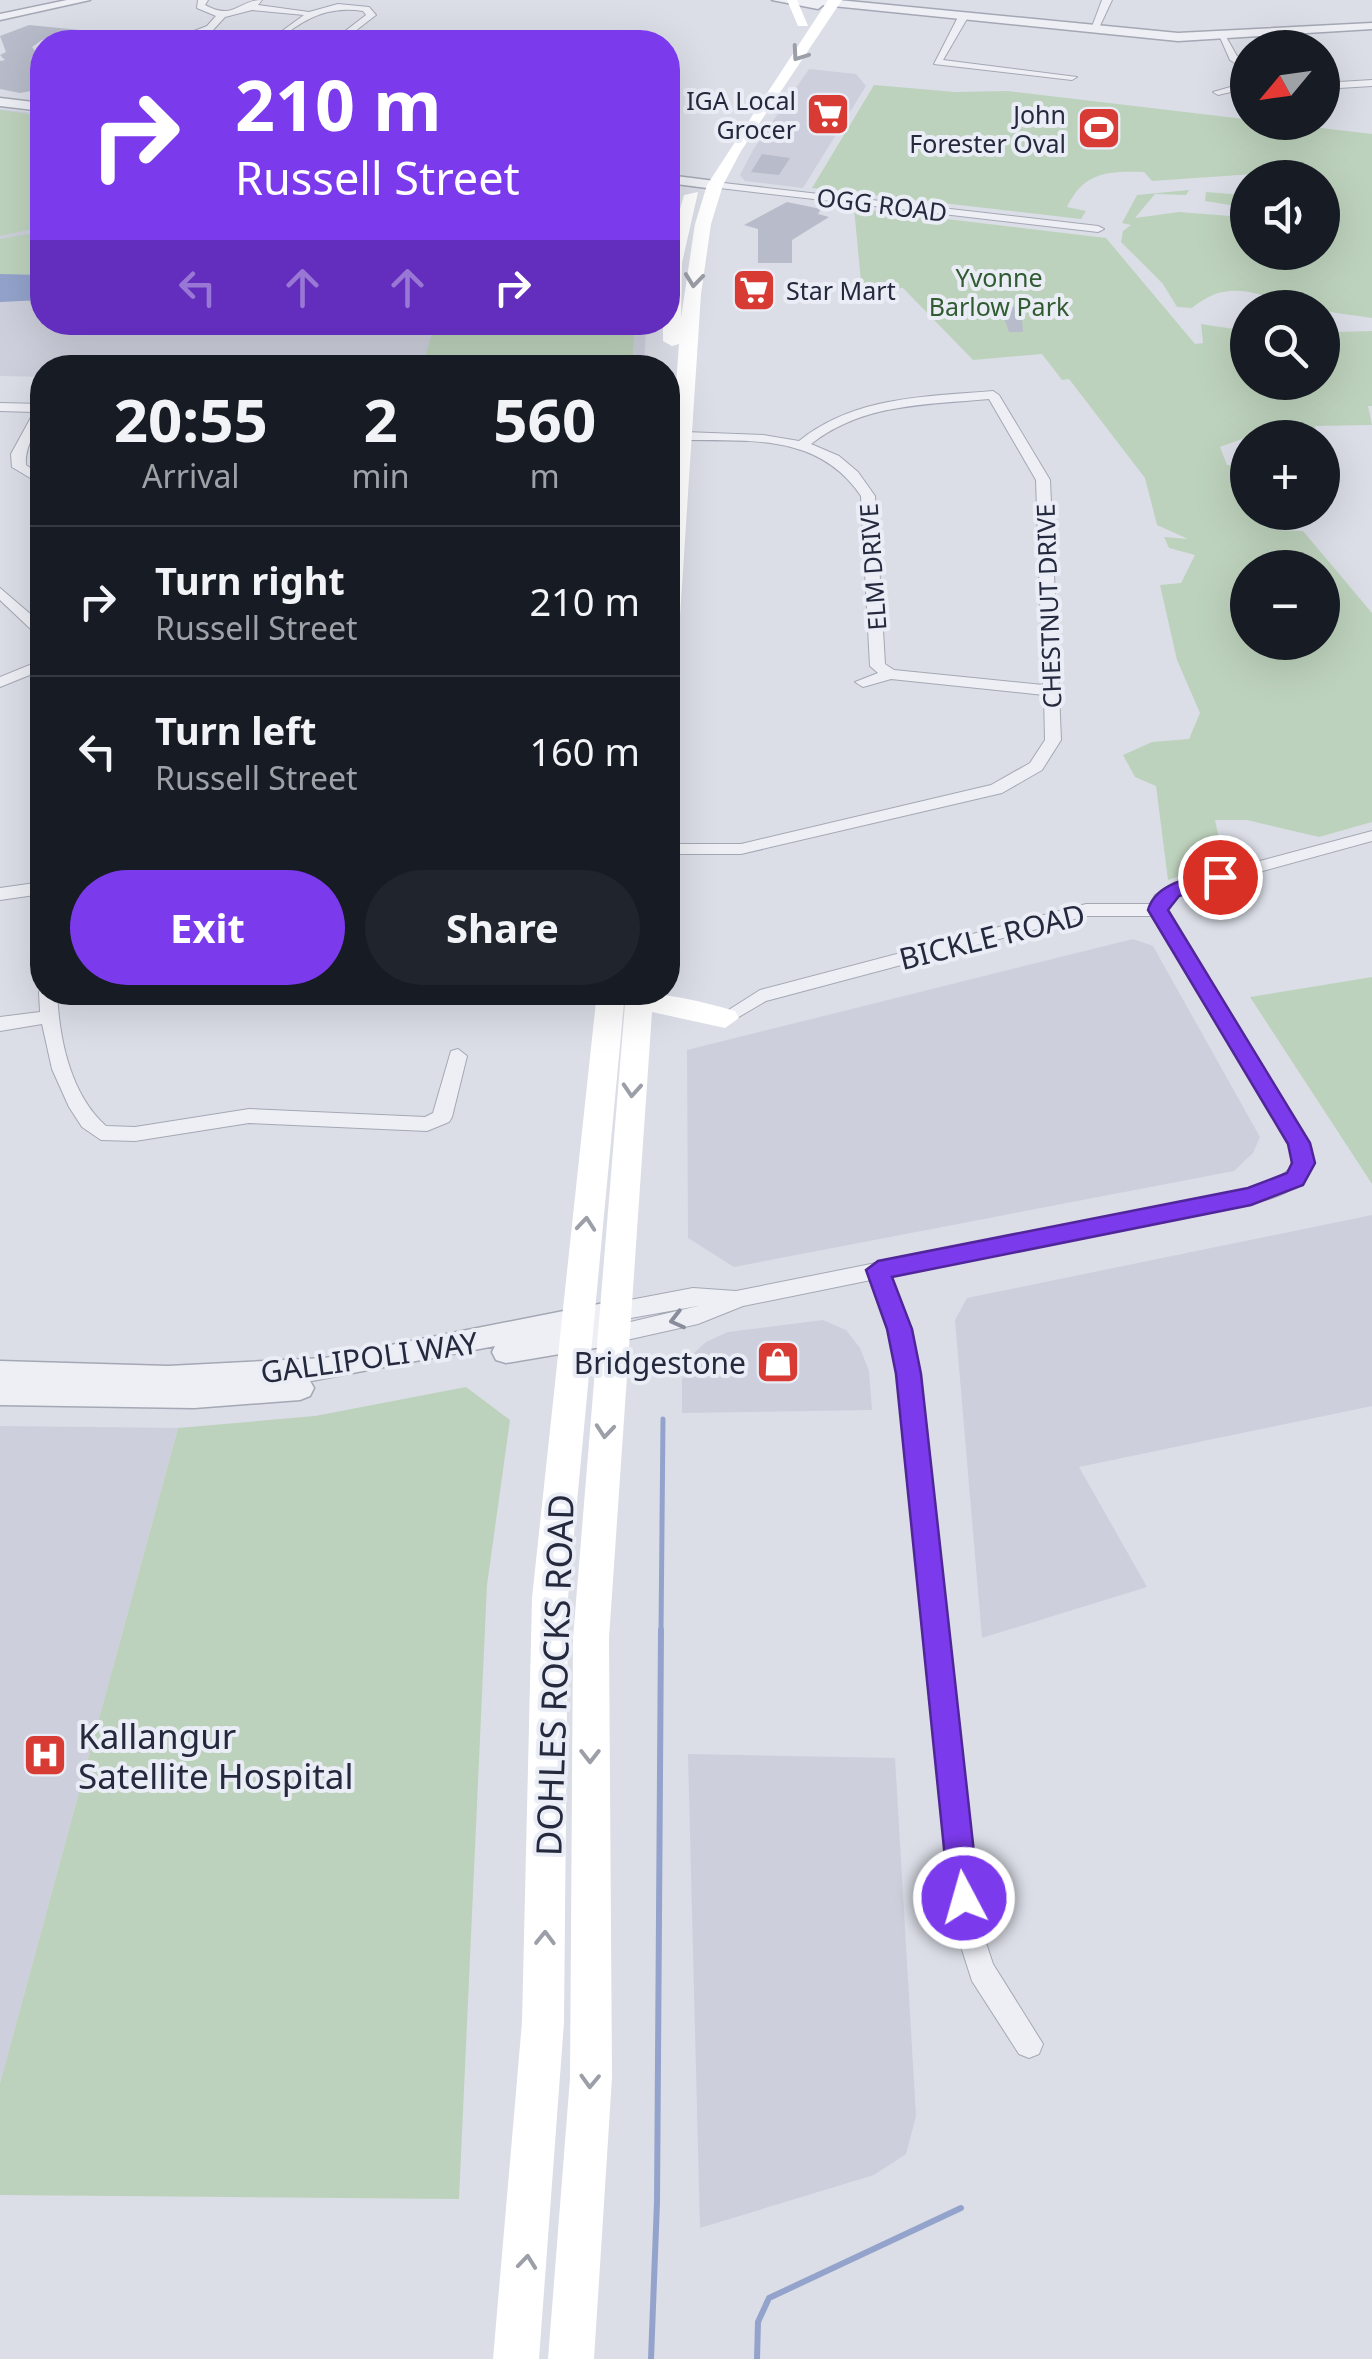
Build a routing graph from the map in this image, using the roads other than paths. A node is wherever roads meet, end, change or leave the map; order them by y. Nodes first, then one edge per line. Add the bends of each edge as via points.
1 (84, 0) edge
2 (204, 0) edge
3 (1107, 0) edge
4 (323, 3) edge
5 (815, 3) edge
6 (254, 4) edge
7 (380, 5) dead end
8 (856, 5) edge
9 (366, 9) junction
10 (305, 12) junction
11 (222, 14) junction
12 (0, 17) edge
13 (963, 17) junction
14 (1372, 26) edge
15 (204, 30) edge
16 (285, 30) edge
17 (354, 30) edge
18 (1093, 30) junction
19 (1222, 38) junction
20 (1230, 53) edge
21 (1072, 76) dead end
22 (1371, 84) edge
23 (1340, 85) edge
24 (1230, 89) edge
25 (1218, 92) dead end
26 (0, 102) edge
27 (30, 104) edge
28 (680, 181) edge
29 (706, 184) junction
30 (1098, 229) dead end
31 (680, 245) edge
32 (0, 407) edge
33 (30, 408) edge
34 (30, 431) edge
35 (685, 436) junction
36 (803, 444) junction
37 (30, 474) edge
38 (680, 488) edge
39 (0, 592) edge
40 (30, 621) edge
41 (30, 670) edge
42 (890, 674) junction
43 (0, 682) edge
44 (863, 682) dead end
45 (1053, 691) junction
46 (1372, 836) edge
47 (680, 849) edge
48 (30, 890) edge
49 (0, 894) edge
50 (1158, 910) junction
51 (47, 1005) edge
52 (609, 1005) edge
53 (638, 1005) edge
54 (662, 1005) edge
55 (47, 1017) junction
56 (725, 1018) joint
57 (0, 1024) edge
58 (458, 1056) dead end
59 (878, 1270) junction
60 (594, 1327) junction
61 (0, 1372) edge
62 (0, 1393) edge
63 (1029, 2044) dead end
64 (516, 2359) edge
65 (571, 2359) edge

1 - 12 street
2 - 11 street via 204,11
3 - 18 street
4 - 9 street
4 - 10 street
5 - 8 main road
5 -> 29 main road
5 - 29 main road
6 - 10 street
6 - 11 street
7 - 9 street
8 - 13 street
9 - 17 street via 371,16
10 - 16 street
11 - 15 street
13 - 18 street
13 - 21 street via 937,62
14 - 19 street
18 - 19 street
19 - 20 street
22 - 23 street
24 - 25 street
26 - 27 street
28 - 29 street, OGG ROAD
29 - 30 street, OGG ROAD
29 - 31 main road
29 -> 35 main road
32 - 33 street
34 - 37 street via 18,454 19,468
35 - 36 street, ELM DRIVE
35 - 38 main road
36 - 42 street, ELM DRIVE via 856,472 868,496 878,666
36 - 45 street, CHESTNUT DRIVE via 846,413 993,395 1043,480
39 - 40 street
41 - 43 street
42 - 44 street
42 - 45 street, ELM DRIVE
45 - 47 street, CHESTNUT DRIVE via 1053,740 1036,766 996,788 741,850
46 - 50 street via 1180,888 1161,899
48 - 49 street
50 - 56 street, BICKLE ROAD via 1079,912 753,998
50 - 59 street via 1299,1143 1299,1174 1251,1196
51 - 55 street
60 -> 52 main road, DOHLES ROCKS ROAD
53 -> 60 main road, DOHLES ROCKS ROAD
54 - 56 main road
55 - 57 street
55 - 58 street via 79,1112 101,1133 249,1116 427,1124 442,1117
59 - 60 street via 740,1298 698,1315
59 - 63 street via 908,1374 969,1931 982,1971
60 - 61 street, GALLIPOLI WAY via 325,1370 168,1377
60 - 62 street, GALLIPOLI WAY via 266,1392
64 -> 60 main road, DOHLES ROCKS ROAD via 542,2039 550,1598
60 -> 65 main road, DOHLES ROCKS ROAD via 592,2043

